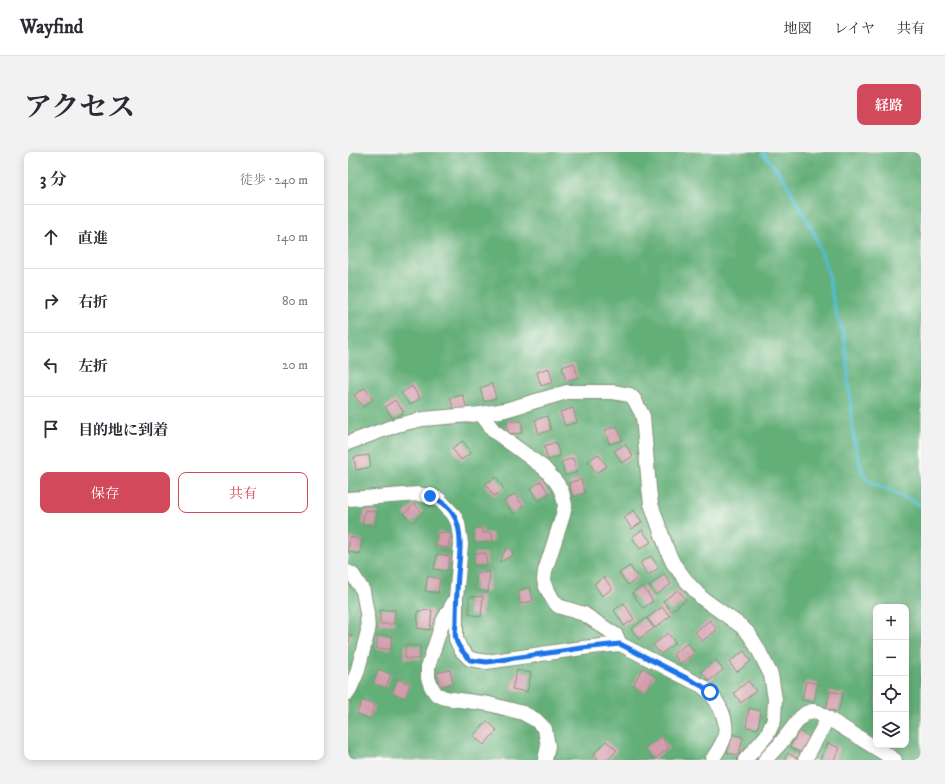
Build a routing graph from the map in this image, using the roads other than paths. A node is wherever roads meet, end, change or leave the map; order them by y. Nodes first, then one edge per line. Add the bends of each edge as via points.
1 (481, 414) junction
2 (348, 443) edge
3 (348, 499) edge
4 (348, 572) edge
5 (456, 598) junction
6 (620, 644) junction
7 (348, 693) edge
8 (828, 718) junction
9 (545, 760) edge
10 (712, 760) edge
11 (745, 760) edge
12 (765, 760) edge
13 (805, 760) edge
14 (895, 760) edge

1 - 2 street via 423,419 397,425
1 - 6 street via 494,431 544,468 558,483 562,492 564,515 545,576 546,587 553,600 558,606 584,614 616,635
1 - 11 street via 505,410 567,392 613,392 630,395 634,399 644,422 651,504 673,563 702,598 749,634 771,675 775,699 774,720 768,735
3 - 5 street via 419,494 439,499 446,505 454,515 460,532
4 - 7 street via 353,575 363,591 368,613 368,631 357,673
5 - 6 street via 456,640 470,660 487,662
5 - 9 street via 443,621 428,667 431,686 436,694 445,698 489,704 523,713 536,720 545,729 548,746
6 - 10 street via 710,692 718,703 724,720 725,734
8 - 12 street via 818,712 806,713
8 - 13 street
8 - 14 street

